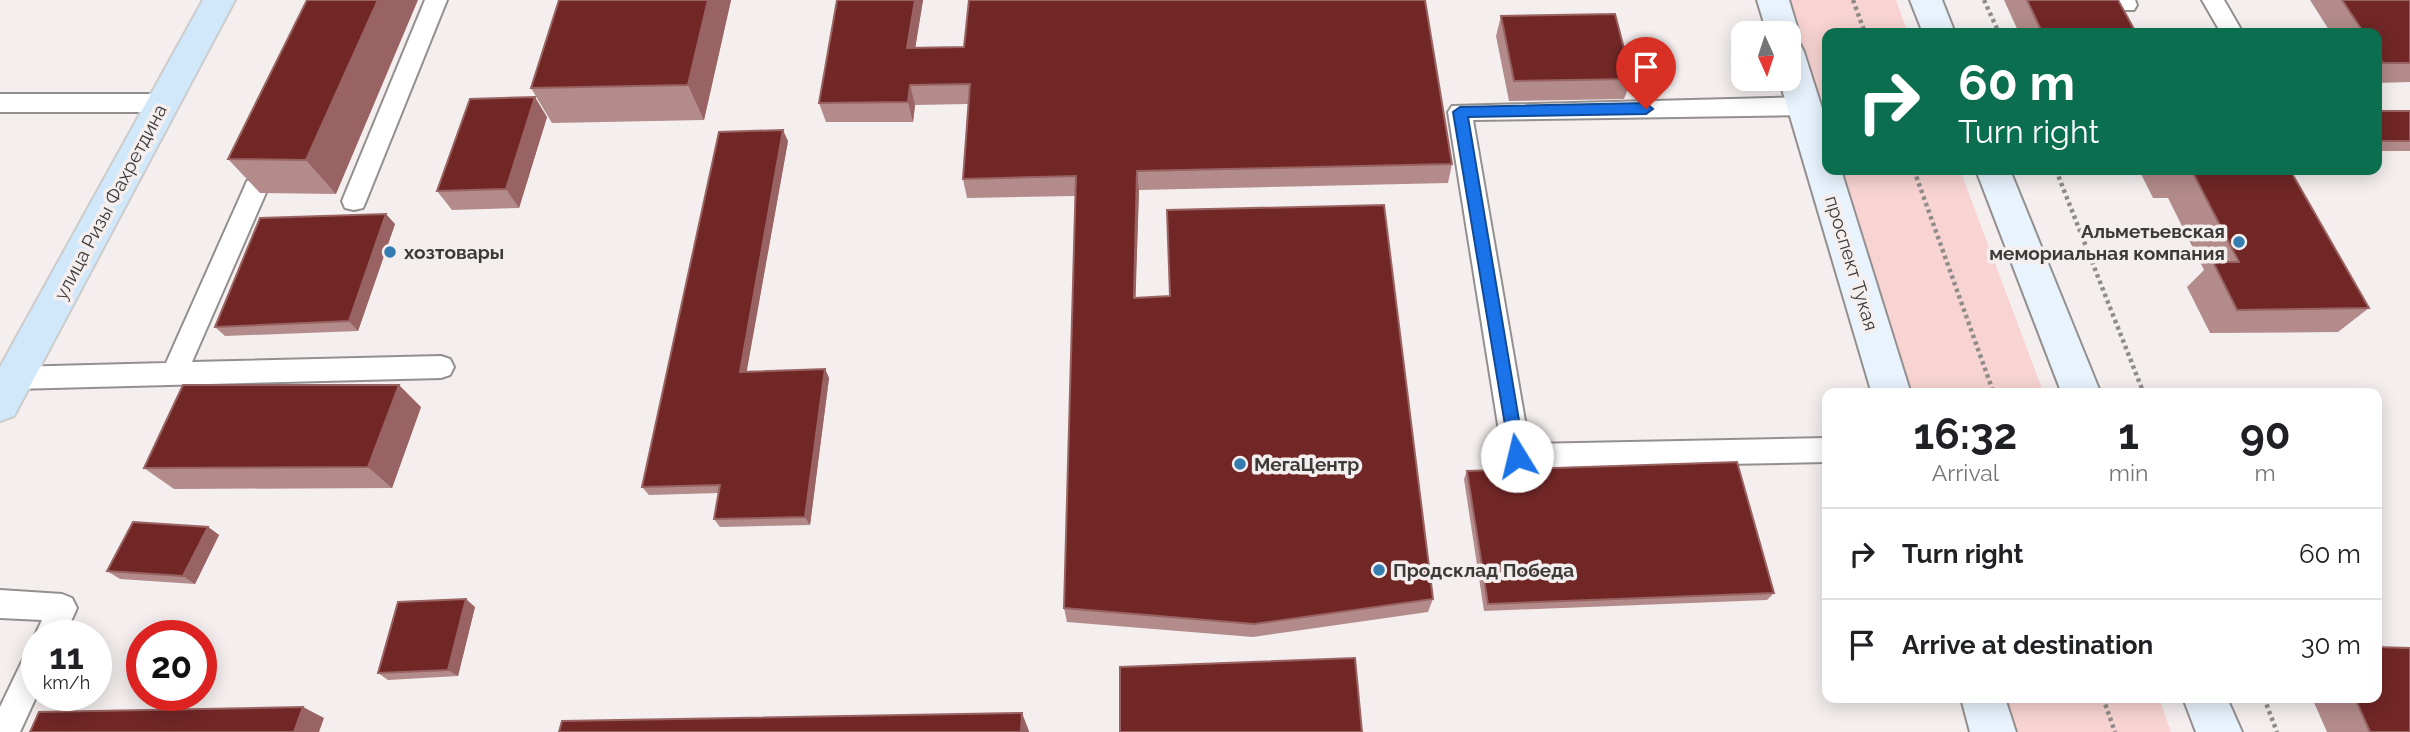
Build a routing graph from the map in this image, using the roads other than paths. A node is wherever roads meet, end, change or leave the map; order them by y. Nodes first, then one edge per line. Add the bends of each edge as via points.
1 (219, 0) edge
2 (436, 0) edge
3 (1773, 0) edge
4 (1926, 0) edge
5 (2213, 0) edge
6 (1779, 21) edge
7 (1937, 28) edge
8 (2229, 28) edge
9 (1800, 91) edge
10 (0, 103) edge
11 (163, 103) junction
12 (1805, 106) junction
13 (1822, 162) edge
14 (1826, 175) edge
15 (1995, 175) edge
16 (256, 188) edge
17 (354, 201) dead end
18 (441, 368) dead end
19 (174, 374) junction
20 (1890, 388) edge
21 (2080, 388) edge
22 (7, 391) edge
23 (1822, 450) edge
24 (0, 604) edge
25 (57, 620) edge
26 (21, 696) edge
27 (1984, 703) edge
28 (2207, 703) edge
29 (4, 732) edge
30 (1993, 732) edge
31 (2219, 732) edge

1 - 11 main road, улица Ризы Фахретдина
2 - 17 lane
3 - 6 main road
4 - 7 main road
5 - 8 lane
9 - 12 main road, проспект Тукая
10 - 11 lane
11 - 22 main road, улица Ризы Фахретдина
12 - 13 main road, проспект Тукая
12 - 23 lane via 1460,112 1517,456
14 - 20 main road, проспект Тукая
15 - 21 main road
16 - 19 lane
18 - 19 lane
19 - 22 lane
24 - 25 lane via 62,608
26 - 29 lane
27 - 30 main road
28 - 31 main road

